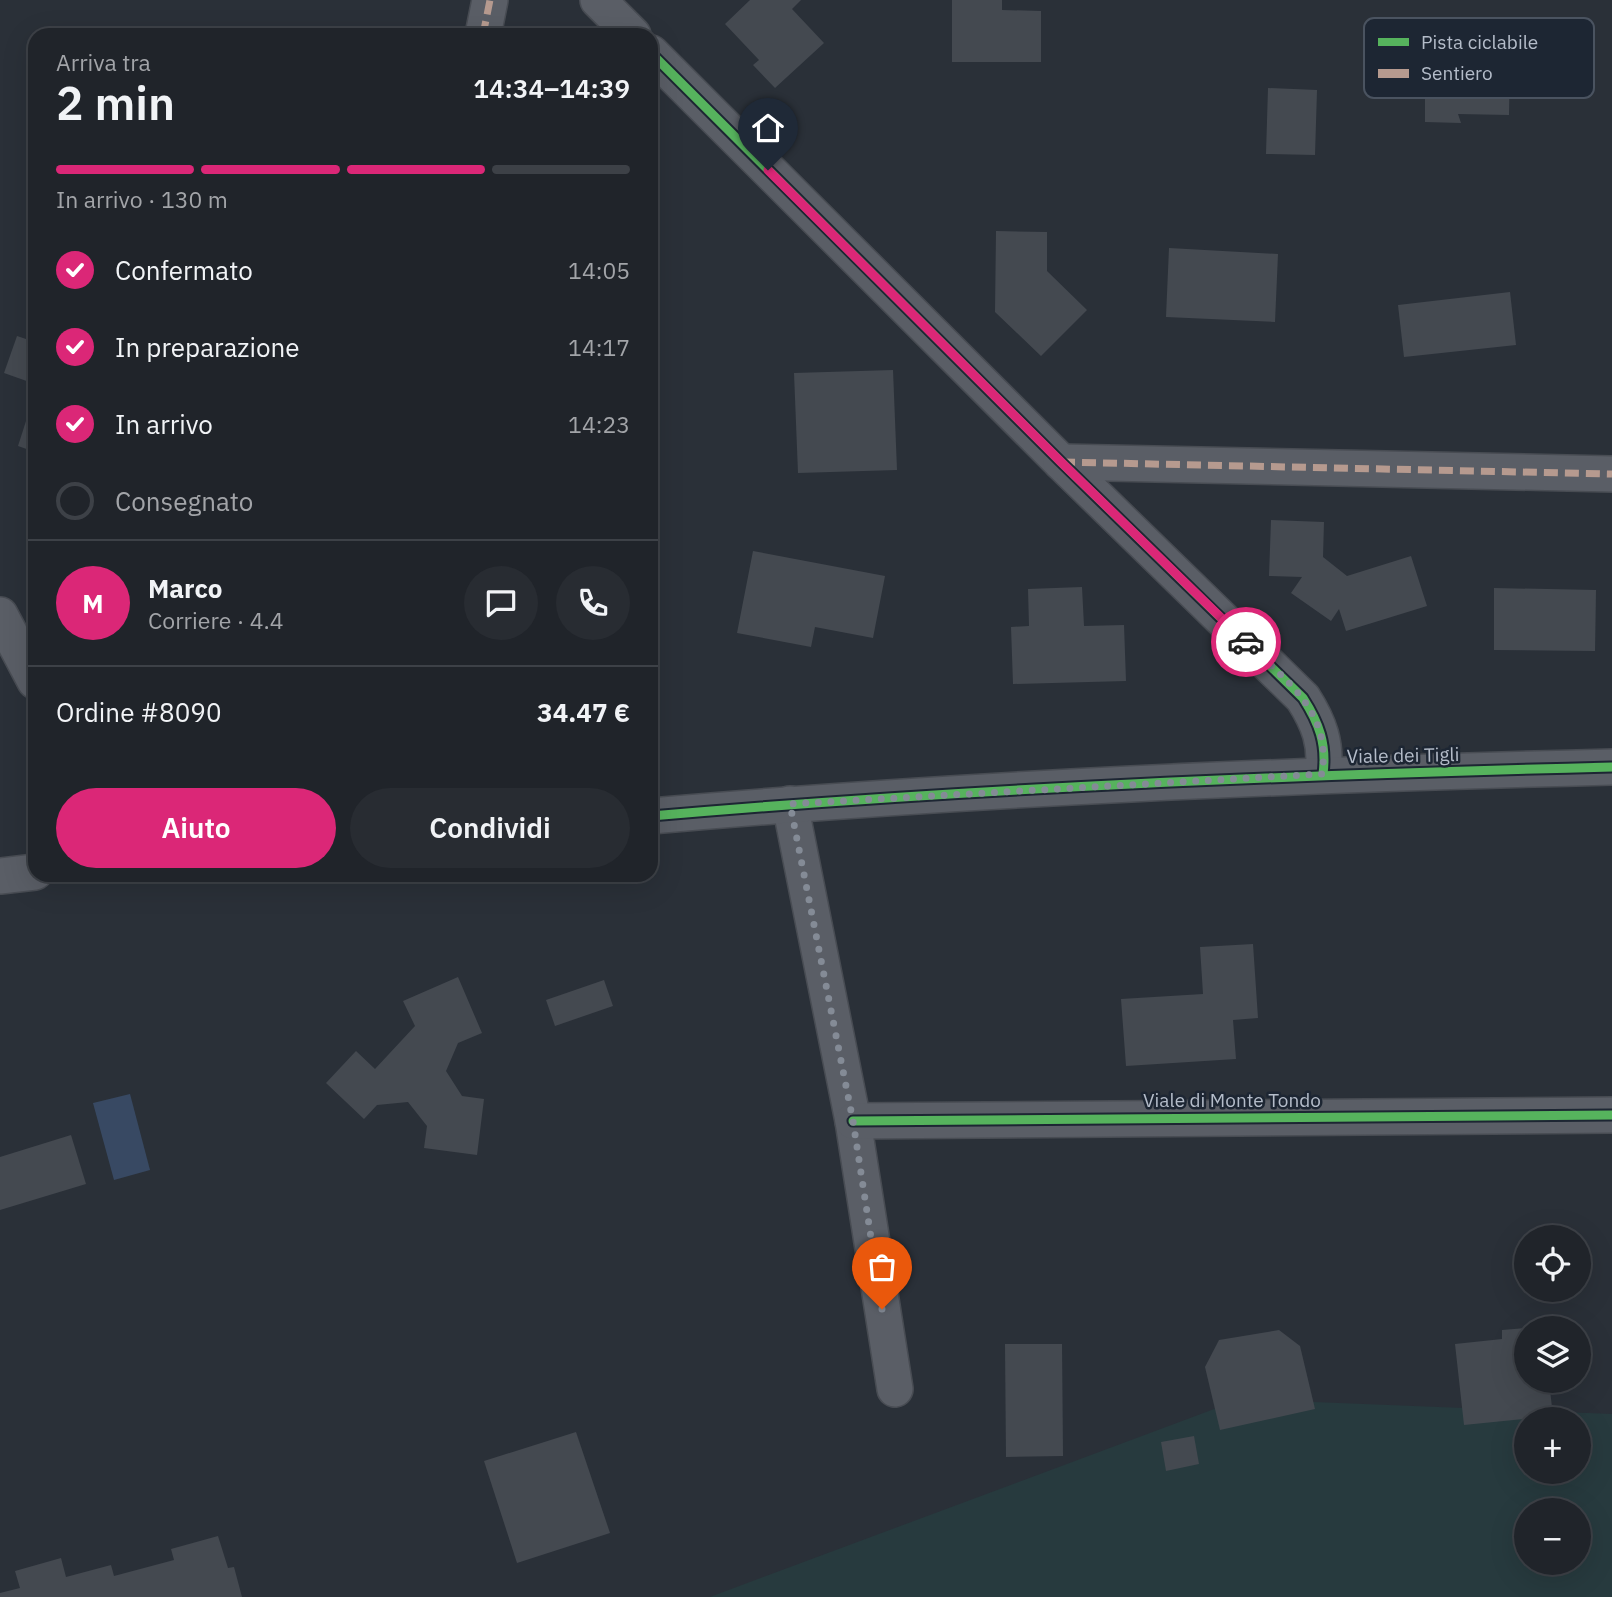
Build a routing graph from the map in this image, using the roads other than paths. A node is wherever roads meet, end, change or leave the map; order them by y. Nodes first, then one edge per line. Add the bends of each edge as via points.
1 (490, 0) edge
2 (598, 0) edge
3 (484, 28) edge
4 (626, 28) edge
5 (658, 60) edge
6 (1061, 462) junction
7 (1612, 474) edge
8 (0, 615) edge
9 (28, 668) edge
10 (1612, 767) edge
11 (1322, 774) junction
12 (790, 804) junction
13 (658, 815) edge
14 (28, 873) edge
15 (0, 876) edge
16 (1612, 1115) edge
17 (853, 1121) junction
18 (895, 1389) dead end

1 - 3 street
2 - 4 street
5 - 6 street
6 - 7 street
6 - 11 street via 1303,698 1322,733
8 - 9 street
10 - 11 street, Viale dei Tigli
11 - 12 street, Viale dei Tigli
12 - 13 street, Viale dei Tigli
12 - 17 street
14 - 15 street
16 - 17 street, Viale di Monte Tondo
17 - 18 street

